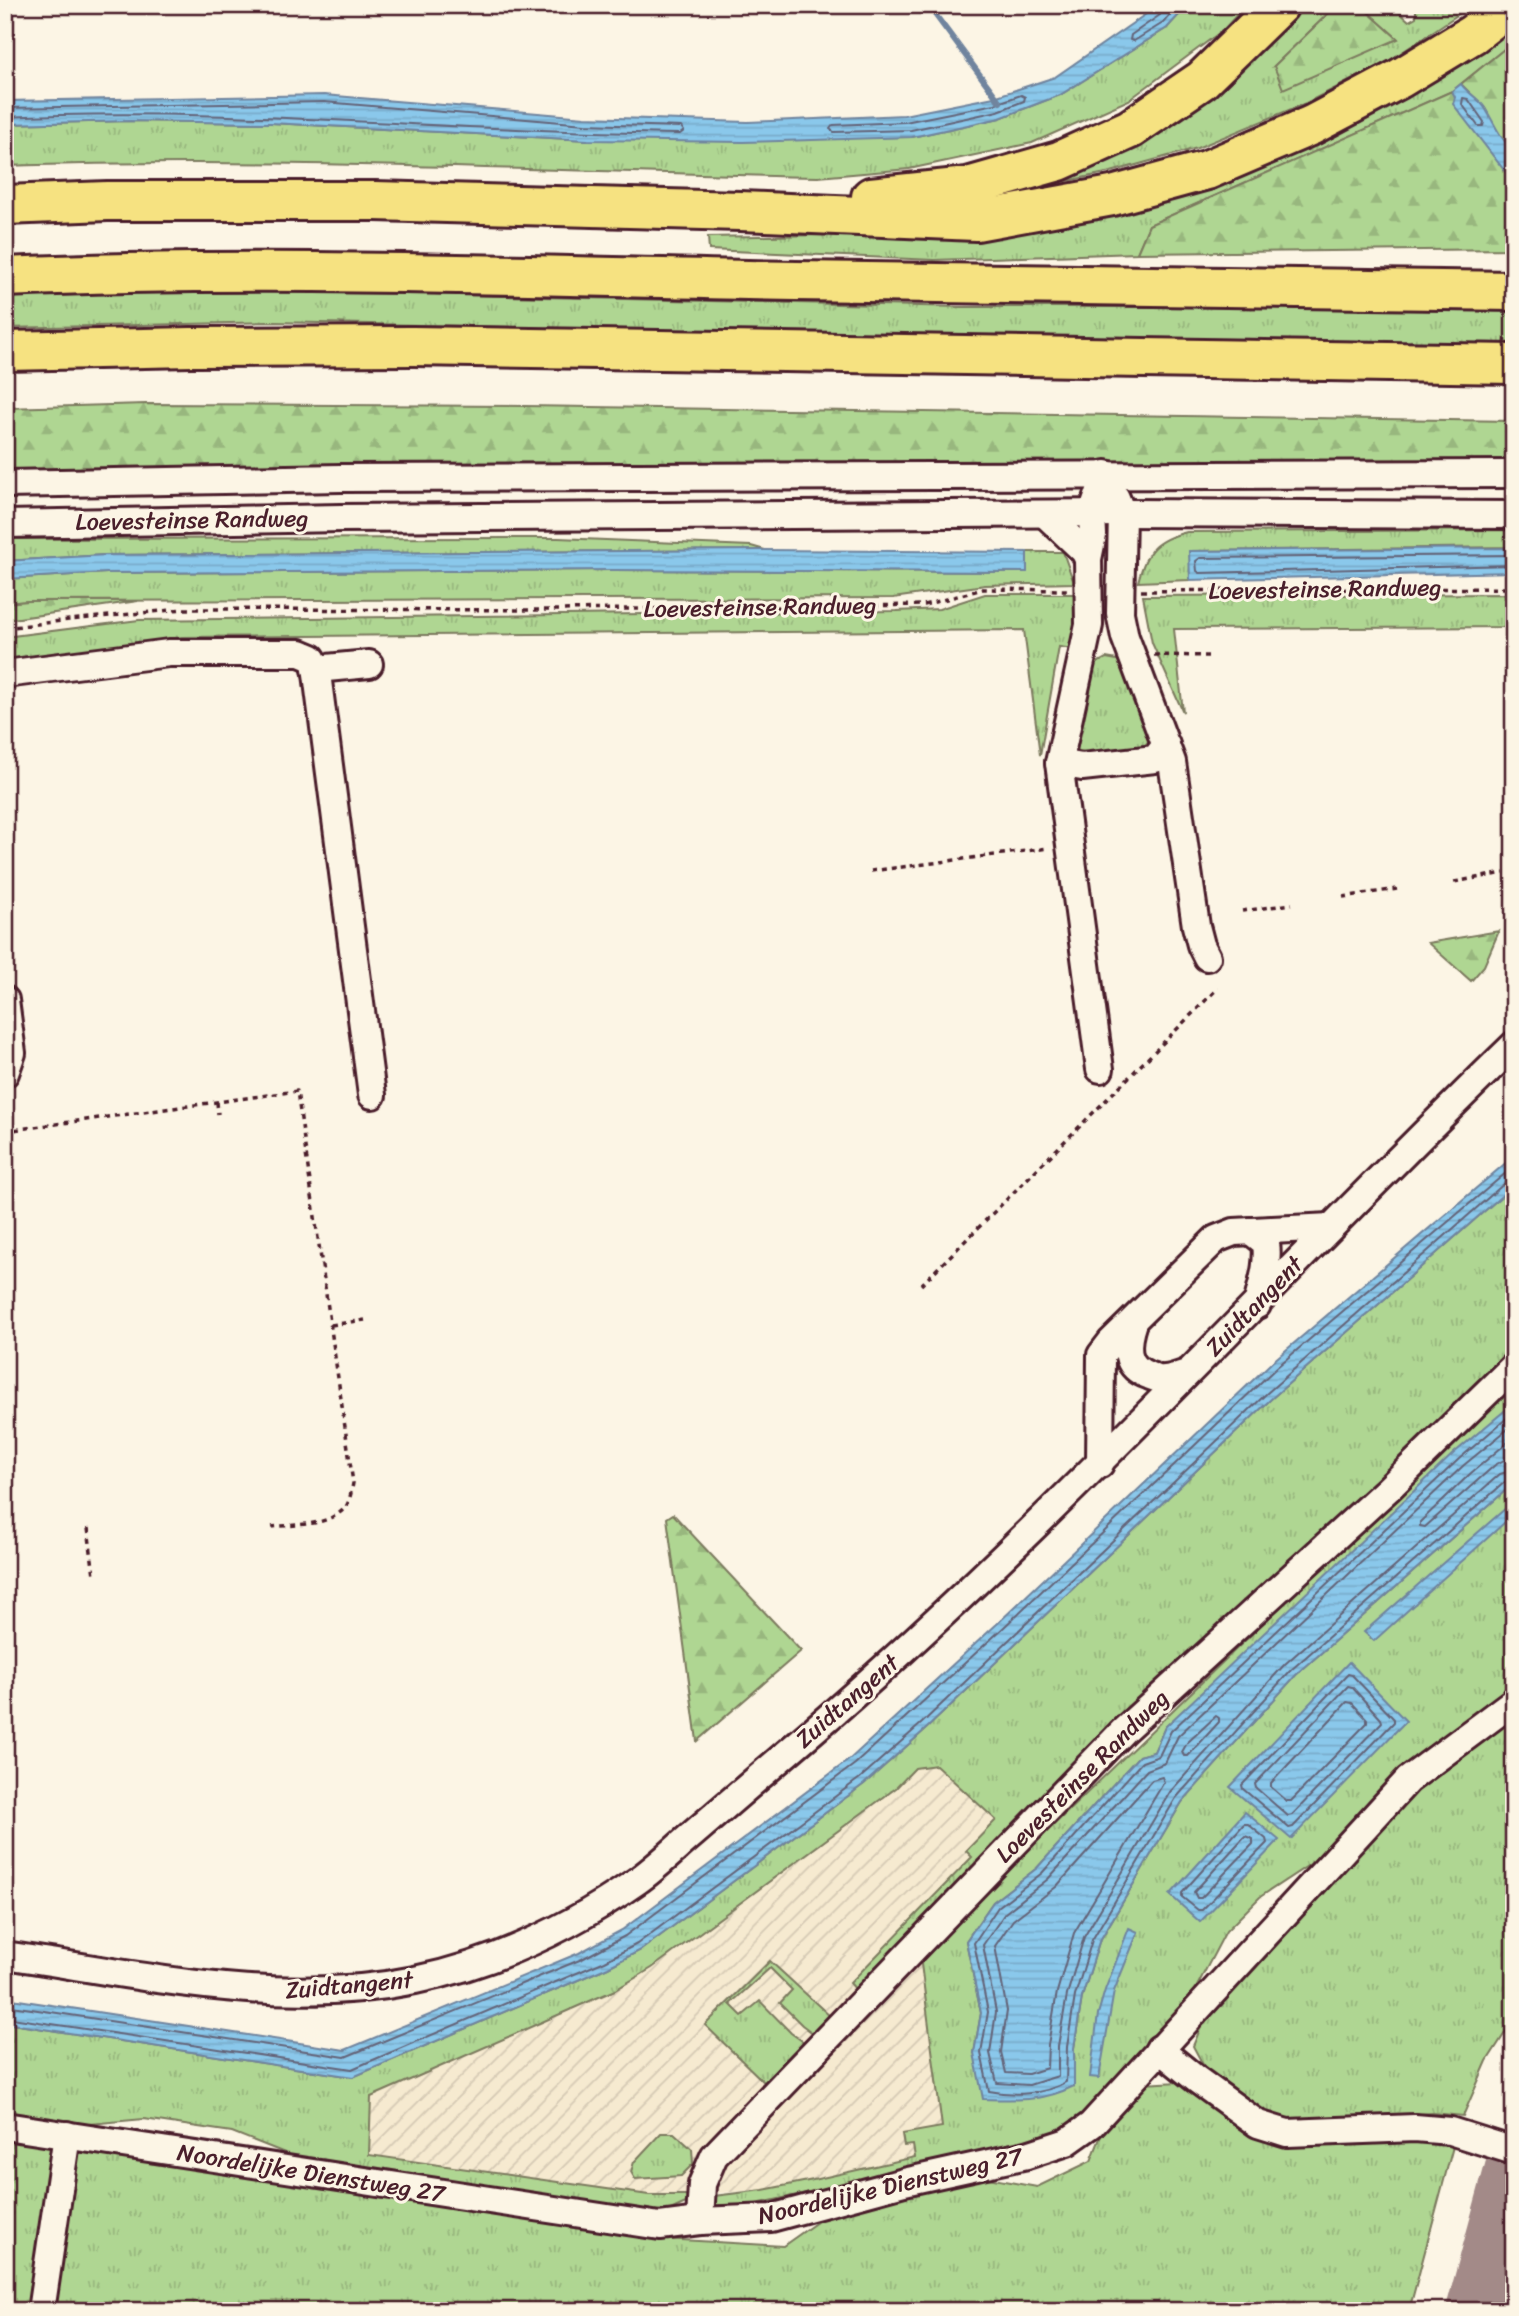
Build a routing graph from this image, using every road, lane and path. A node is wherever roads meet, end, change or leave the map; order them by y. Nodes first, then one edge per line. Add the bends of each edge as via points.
1 (1279, 5) edge
2 (1510, 5) edge
3 (5, 205) edge
4 (740, 211) junction
5 (5, 277) edge
6 (1514, 291) edge
7 (5, 351) edge
8 (1514, 364) edge
9 (1106, 474) junction
10 (1514, 474) edge
11 (5, 484) edge
12 (1092, 513) junction
13 (1122, 513) junction
14 (1045, 514) junction
15 (1514, 515) edge
16 (5, 524) edge
17 (1088, 559) junction
18 (1514, 588) edge
19 (1089, 590) junction
20 (1119, 591) junction
21 (5, 628) edge
22 (1149, 652) dead end
23 (1208, 656) dead end
24 (369, 664) dead end
25 (316, 669) junction
26 (5, 674) edge
27 (1166, 745) junction
28 (1059, 762) junction
29 (1070, 846) junction
30 (871, 871) dead end
31 (1504, 873) dead end
32 (1454, 882) dead end
33 (1397, 889) dead end
34 (1343, 897) dead end
35 (1292, 904) dead end
36 (1242, 911) dead end
37 (1207, 957) dead end
38 (1218, 988) dead end
39 (5, 1000) edge
40 (1514, 1045) edge
41 (1100, 1069) dead end
42 (5, 1073) edge
43 (372, 1095) dead end
44 (217, 1102) junction
45 (218, 1114) dead end
46 (5, 1131) edge
47 (1331, 1227) junction
48 (1251, 1231) junction
49 (921, 1285) dead end
50 (1257, 1305) junction
51 (365, 1320) dead end
52 (1133, 1322) junction
53 (331, 1325) junction
54 (1514, 1366) edge
55 (1187, 1373) junction
56 (1100, 1464) junction
57 (272, 1527) dead end
58 (88, 1528) dead end
59 (94, 1575) dead end
60 (1514, 1701) edge
61 (5, 1955) edge
62 (1159, 2049) junction
63 (5, 2126) edge
64 (67, 2136) junction
65 (1514, 2151) edge
66 (700, 2221) junction
67 (41, 2311) edge

1 - 4 highway via 1202,80 1130,129 1059,161 968,187
2 - 4 highway via 1473,34 1399,79 1312,125 1207,170 1112,196 976,221
3 - 4 highway via 376,201
5 - 6 highway via 419,273 1062,288
7 - 8 highway via 413,346
9 - 10 street, Loevesteinse Randweg
9 - 11 street, Loevesteinse Randweg
9 - 12 street
9 - 13 street
12 - 13 street, Loevesteinse Randweg
12 - 14 street, Loevesteinse Randweg
12 - 17 street
13 - 15 street, Loevesteinse Randweg
13 - 20 street
14 - 16 street, Loevesteinse Randweg
14 - 17 street
17 - 19 street
18 - 20 path, Loevesteinse Randweg
19 - 21 path, Loevesteinse Randweg via 983,589 924,605 183,609
19 - 28 street via 1089,625
20 - 27 street via 1125,637
22 - 23 path
24 - 25 street
25 - 26 street via 312,658 300,653 169,653
25 - 43 street
27 - 28 street via 1155,759 1082,767
27 - 37 street via 1196,926
28 - 29 street
29 - 30 path
29 - 41 street
31 - 32 path
33 - 34 path
35 - 36 path
38 - 49 path
39 - 42 street via 12,1053
40 - 47 street, Zuidtangent
44 - 45 path
44 - 46 path
44 - 53 path via 298,1091
47 - 48 street
47 - 50 street, Zuidtangent
48 - 50 street via 1266,1243 1267,1252
48 - 52 street via 1216,1239
50 - 55 street, Zuidtangent
51 - 53 path
52 - 55 street via 1127,1340 1133,1366 1162,1380
52 - 56 street via 1101,1355
53 - 57 path via 354,1483 347,1504 334,1517
54 - 66 street, Loevesteinse Randweg via 1388,1489 1122,1731 714,2156 702,2184
55 - 56 street, Zuidtangent
56 - 61 street, Zuidtangent via 877,1676 640,1879 571,1923 514,1951 373,1988 274,1992
58 - 59 path
60 - 62 street, Noordelijke Dienstweg 27 via 1408,1780
62 - 65 street via 1258,2124 1287,2133 1415,2127 1450,2131
62 - 66 street, Noordelijke Dienstweg 27 via 1091,2125 1067,2142 771,2218
63 - 64 street, Noordelijke Dienstweg 27
64 - 66 street, Noordelijke Dienstweg 27 via 660,2226
64 - 67 street

